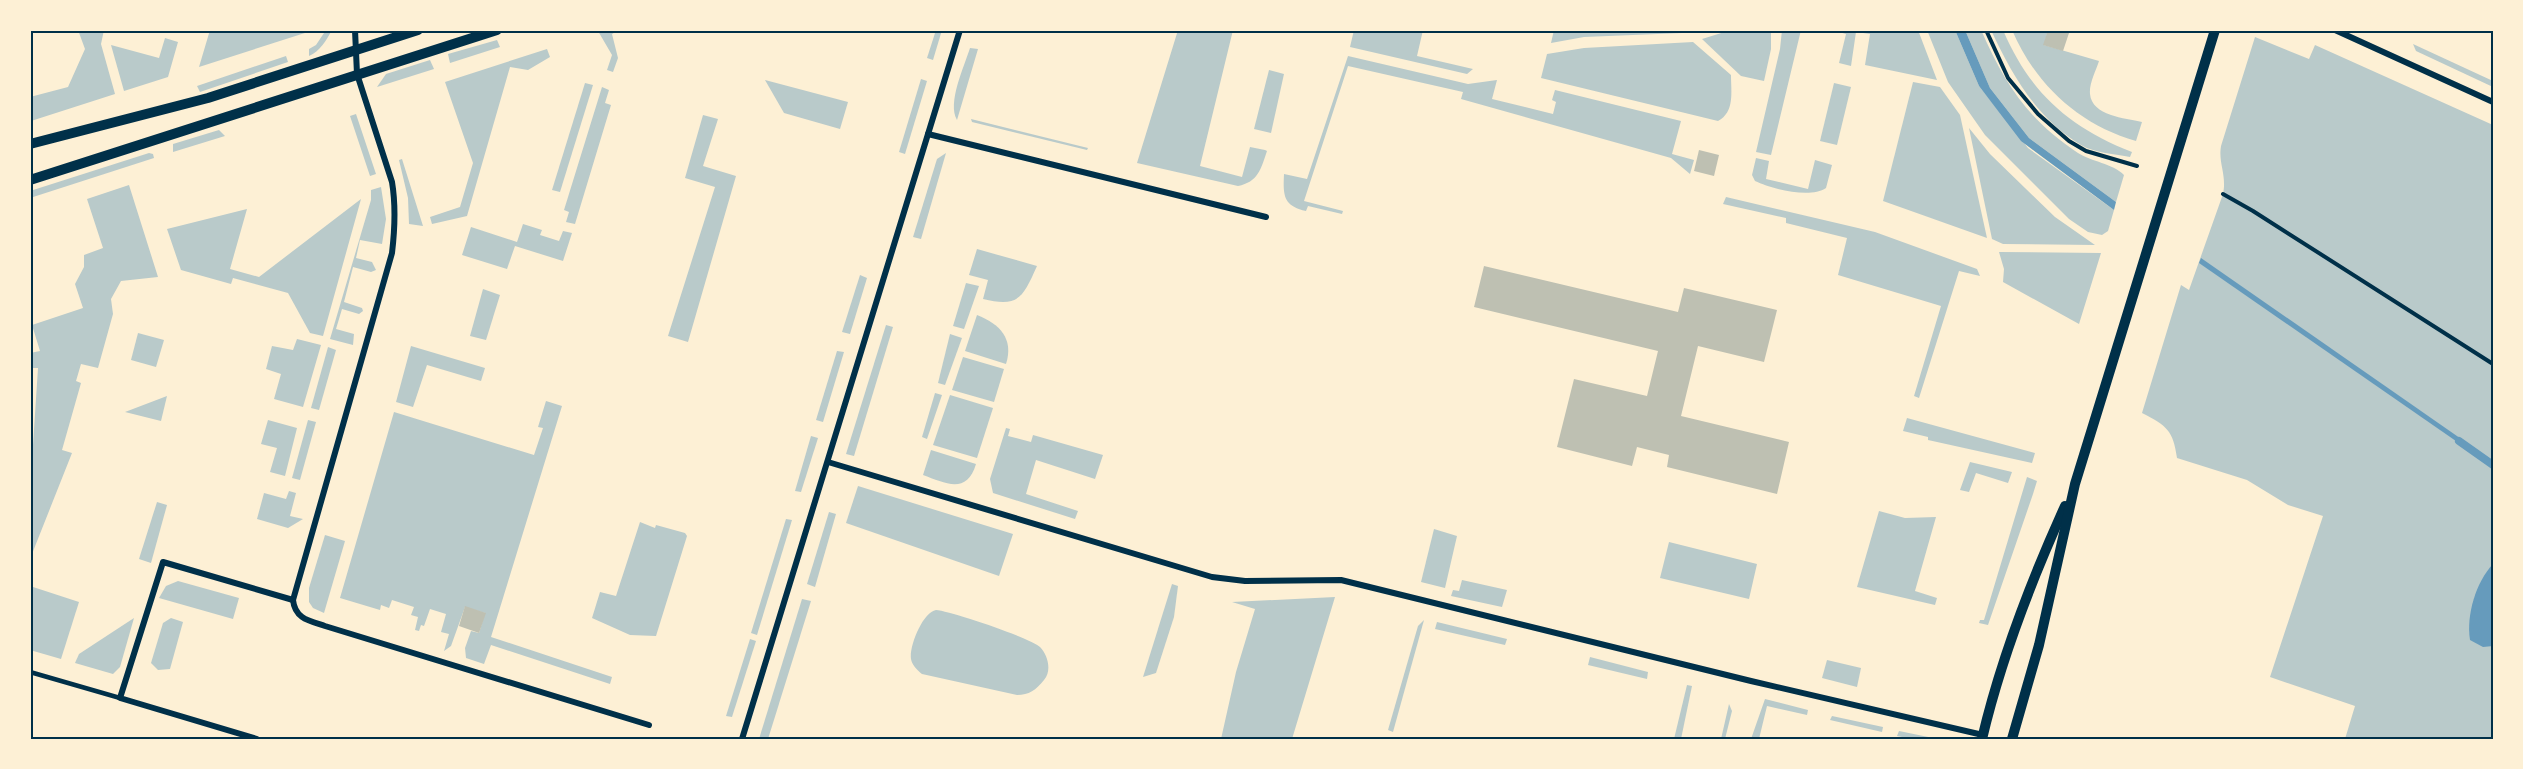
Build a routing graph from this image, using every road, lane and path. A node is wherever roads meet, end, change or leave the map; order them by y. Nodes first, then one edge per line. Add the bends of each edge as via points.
1 (355, 30) edge
2 (418, 30) edge
3 (497, 30) edge
4 (960, 30) edge
5 (1986, 30) edge
6 (2215, 30) edge
7 (2335, 30) edge
8 (356, 50) junction
9 (357, 74) junction
10 (2493, 102) edge
11 (928, 134) junction
12 (30, 144) edge
13 (2137, 166) dead end
14 (30, 180) edge
15 (2223, 194) dead end
16 (1266, 217) dead end
17 (2493, 363) edge
18 (828, 462) junction
19 (2075, 484) junction
20 (293, 600) junction
21 (30, 672) edge
22 (120, 698) junction
23 (649, 725) dead end
24 (1982, 737) edge
25 (257, 739) edge
26 (742, 739) edge
27 (2012, 739) edge

1 - 8 street
2 - 8 street
3 - 9 street
4 - 11 street
5 - 13 path via 2008,78 2038,114 2068,141 2086,151
6 - 19 street
7 - 10 street
8 - 9 street
8 - 12 street via 208,98
9 - 14 street
9 - 20 street via 392,182 394,240
11 - 16 street
11 - 18 street
15 - 17 path
18 - 24 street via 1200,575 1245,581 1341,580
18 - 26 street
19 - 24 street via 2019,615
19 - 27 street via 2039,645
20 - 22 street via 163,562
20 - 23 street via 297,614 305,620
21 - 22 lane
22 - 25 street

